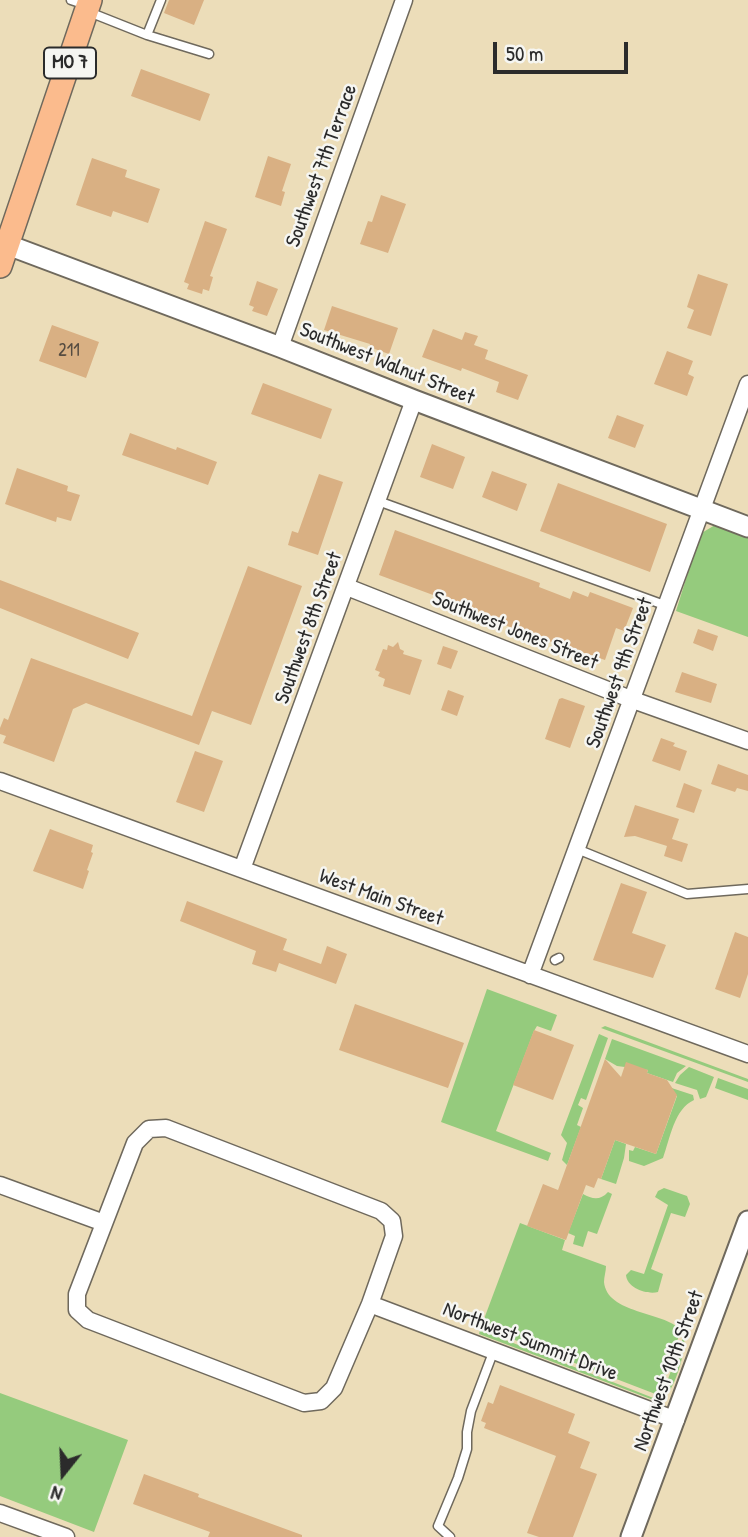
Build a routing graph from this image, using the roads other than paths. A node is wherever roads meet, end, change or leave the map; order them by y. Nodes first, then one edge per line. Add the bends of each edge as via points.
1 (161, 0) edge
2 (404, 0) edge
3 (84, 4) edge
4 (147, 35) junction
5 (209, 54) dead end
6 (3, 251) edge
7 (280, 347) junction
8 (748, 384) edge
9 (415, 401) junction
10 (378, 501) junction
11 (701, 510) junction
12 (748, 527) edge
13 (346, 587) junction
14 (667, 606) junction
15 (633, 700) junction
16 (748, 741) edge
17 (0, 781) edge
18 (578, 849) junction
19 (242, 869) junction
20 (748, 889) edge
21 (530, 975) junction
22 (748, 1054) edge
23 (0, 1185) edge
24 (748, 1221) edge
25 (104, 1223) junction
26 (370, 1304) junction
27 (494, 1350) junction
28 (676, 1420) junction
29 (0, 1513) edge
30 (66, 1537) edge
31 (450, 1537) edge
32 (631, 1537) edge

1 - 4 lane
2 - 7 street, Southwest 7th Terrace
3 - 4 lane
3 - 6 main road, MO 7
4 - 5 lane
6 - 7 street, Southwest Walnut Street
7 - 9 street, Southwest Walnut Street
8 - 11 street, Southwest 9th Street
9 - 10 street, Southwest 8th Street
9 - 11 street, Southwest Walnut Street
10 - 13 street, Southwest 8th Street
10 - 14 lane
11 - 12 street, Southwest Walnut Street
11 - 14 street, Southwest 9th Street
13 - 15 street, Southwest Jones Street
13 - 19 street, Southwest 8th Street
14 - 15 street, Southwest 9th Street
15 - 16 street, Southwest Jones Street
15 - 18 street, Southwest 9th Street
17 - 19 street, West Main Street
18 - 20 lane via 687,894
18 - 21 street, Southwest 9th Street
19 - 21 street, West Main Street
21 - 22 street, West Main Street
23 - 25 street
24 - 28 street, Northwest 10th Street
25 - 26 street via 135,1143 149,1129 166,1128 381,1211 392,1221 394,1236
25 - 26 street via 77,1294 77,1310 88,1320 304,1404 321,1401 334,1388
26 - 27 street, Northwest Summit Drive
27 - 28 street, Northwest Summit Drive
27 - 31 lane via 471,1411 458,1478 438,1526
28 - 32 street, Northwest 10th Street
29 - 30 street

